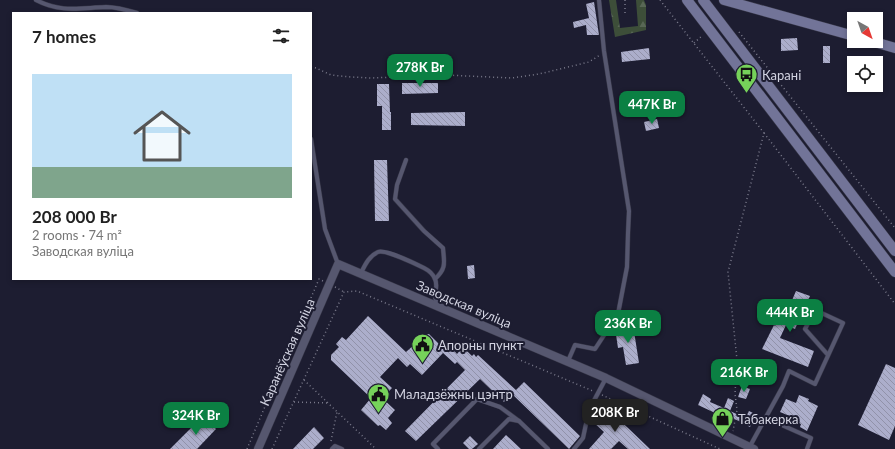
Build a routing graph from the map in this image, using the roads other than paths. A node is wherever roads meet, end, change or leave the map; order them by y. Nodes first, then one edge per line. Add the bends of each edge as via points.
1 (36, 0) edge
2 (599, 0) edge
3 (687, 0) edge
4 (703, 0) edge
5 (724, 0) edge
6 (710, 9) junction
7 (132, 12) edge
8 (699, 17) junction
9 (847, 34) edge
10 (883, 45) edge
11 (895, 48) edge
12 (312, 146) edge
13 (406, 160) dead end
14 (895, 251) edge
15 (338, 264) junction
16 (895, 272) edge
17 (361, 273) junction
18 (435, 278) junction
19 (438, 306) junction
20 (828, 355) junction
21 (568, 361) junction
22 (606, 378) junction
23 (766, 418) junction
24 (519, 421) junction
25 (482, 448) edge
26 (751, 448) edge
27 (258, 449) edge
28 (332, 449) edge
29 (342, 449) edge
30 (438, 449) edge
31 (548, 449) edge
32 (574, 449) edge
33 (807, 449) edge

1 - 7 lane via 47,6 68,10 108,7
2 - 21 lane via 604,51 629,211 627,267 618,314 595,349 575,345
3 - 8 street
4 - 6 street
5 - 6 street
5 - 9 street
6 - 8 street
6 - 14 street
8 - 16 street
10 - 11 street
12 - 15 lane via 325,230
13 - 18 lane via 395,198 443,248 445,265
15 - 17 street, Заводская вуліца
15 - 27 street, Каранёўская вуліца
17 - 18 lane via 367,260 380,251 424,268
17 - 19 street, Заводская вуліца
18 - 19 lane via 435,298
19 - 21 street, Заводская вуліца
20 - 20 lane via 805,329 815,310 843,323
20 - 23 lane via 815,384 789,371
21 - 22 street, Заводская вуліца
22 - 26 street, Заводская вуліца
22 - 32 lane via 589,410 583,438
23 - 26 lane
23 - 33 lane via 811,438
24 - 25 lane via 509,419
24 - 30 lane via 500,406 477,399 433,444
24 - 31 lane
28 - 29 lane via 334,446

